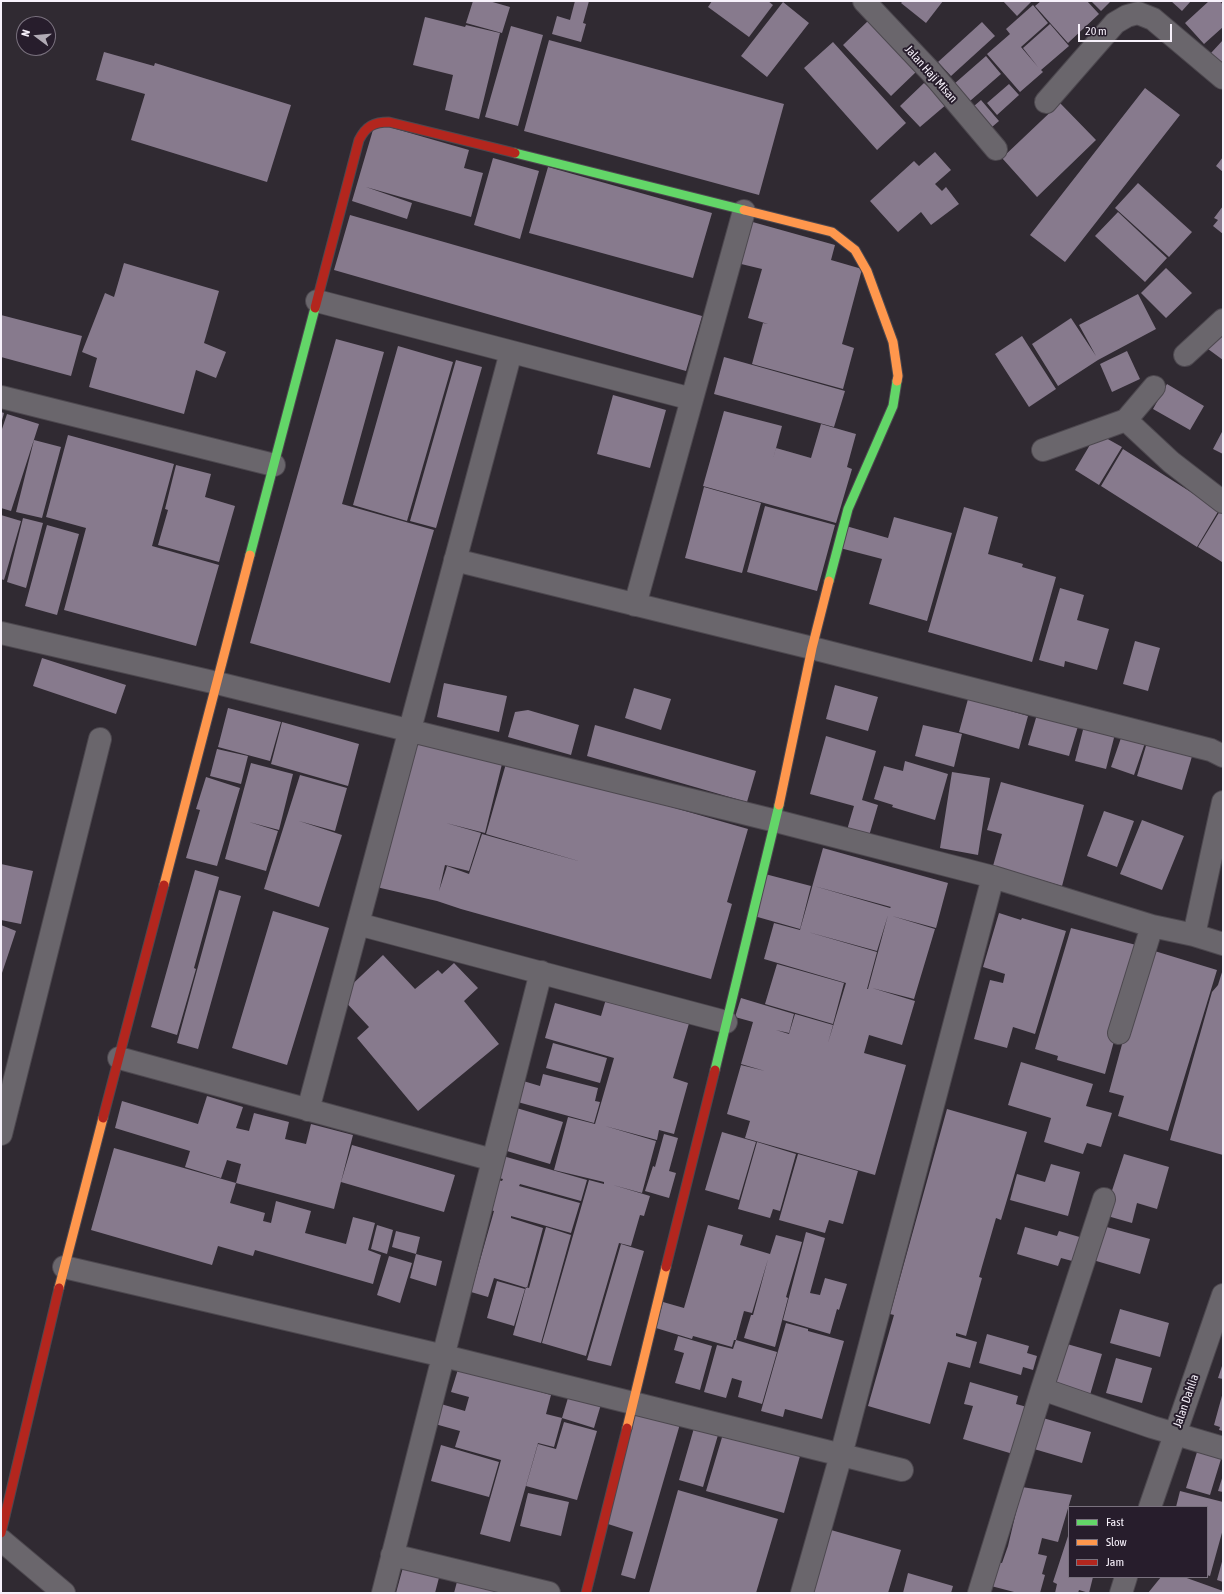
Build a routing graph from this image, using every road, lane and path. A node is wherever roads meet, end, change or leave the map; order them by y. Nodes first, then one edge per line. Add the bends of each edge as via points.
1 (864, 1) edge
2 (1223, 78) edge
3 (1046, 102) dead end
4 (996, 149) dead end
5 (744, 211) junction
6 (317, 301) junction
7 (1223, 320) edge
8 (511, 352) junction
9 (1185, 355) dead end
10 (1154, 387) dead end
11 (1, 396) edge
12 (692, 399) junction
13 (1126, 420) junction
14 (1043, 450) dead end
15 (274, 465) junction
16 (1223, 502) edge
17 (455, 560) junction
18 (635, 606) junction
19 (1, 633) edge
20 (812, 648) junction
21 (217, 683) junction
22 (408, 730) junction
23 (100, 739) dead end
24 (1223, 756) edge
25 (1223, 802) edge
26 (776, 821) junction
27 (993, 877) junction
28 (358, 924) junction
29 (1152, 926) junction
30 (1194, 935) junction
31 (1223, 944) edge
32 (541, 972) junction
33 (726, 1022) junction
34 (1119, 1033) dead end
35 (119, 1058) junction
36 (308, 1110) junction
37 (1, 1134) edge
38 (493, 1160) junction
39 (1104, 1199) dead end
40 (64, 1267) junction
41 (1223, 1295) edge
42 (444, 1356) junction
43 (1042, 1389) junction
44 (632, 1403) junction
45 (1175, 1434) junction
46 (1223, 1448) edge
47 (841, 1454) junction
48 (902, 1470) dead end
49 (1150, 1506) edge
50 (1, 1534) edge
51 (1, 1540) edge
52 (392, 1555) junction
53 (1126, 1578) edge
54 (64, 1593) edge
55 (383, 1593) edge
56 (550, 1593) edge
57 (586, 1593) edge
58 (802, 1593) edge
59 (979, 1593) edge
60 (1121, 1593) edge

1 - 4 street, Jalan Haji Misan via 931,72
2 - 3 street via 1153,19 1138,13 1116,23
5 - 6 street via 389,122 376,122 364,130 359,140
5 - 12 street
5 - 20 street via 832,232 855,250 867,271 893,342 898,376 893,406 848,509
6 - 8 street
6 - 15 street
7 - 9 street
8 - 12 street
8 - 17 street
10 - 13 street
11 - 15 street
12 - 18 street
13 - 14 street
13 - 16 street via 1171,462
15 - 21 street
17 - 18 street
17 - 22 street
18 - 20 street
19 - 21 street
20 - 24 street via 1211,750
20 - 26 street
21 - 22 street
21 - 35 street
22 - 26 street
22 - 28 street
23 - 37 street
25 - 30 street
26 - 27 street
26 - 33 street
27 - 29 street
27 - 47 street
28 - 32 street
28 - 36 street
29 - 30 street
29 - 34 street
30 - 31 street
32 - 33 street
32 - 38 street
33 - 44 street
35 - 36 street
35 - 40 street
36 - 38 street
38 - 42 street
39 - 43 street
40 - 42 street
40 - 50 street
41 - 45 street, Jalan Dahlia
42 - 44 street
42 - 52 street
43 - 45 street
43 - 59 street
44 - 47 street
44 - 57 street
45 - 46 street
45 - 49 street, Jalan Dahlia
47 - 48 street
47 - 58 street
51 - 54 street
52 - 55 street
52 - 56 street
53 - 60 street

